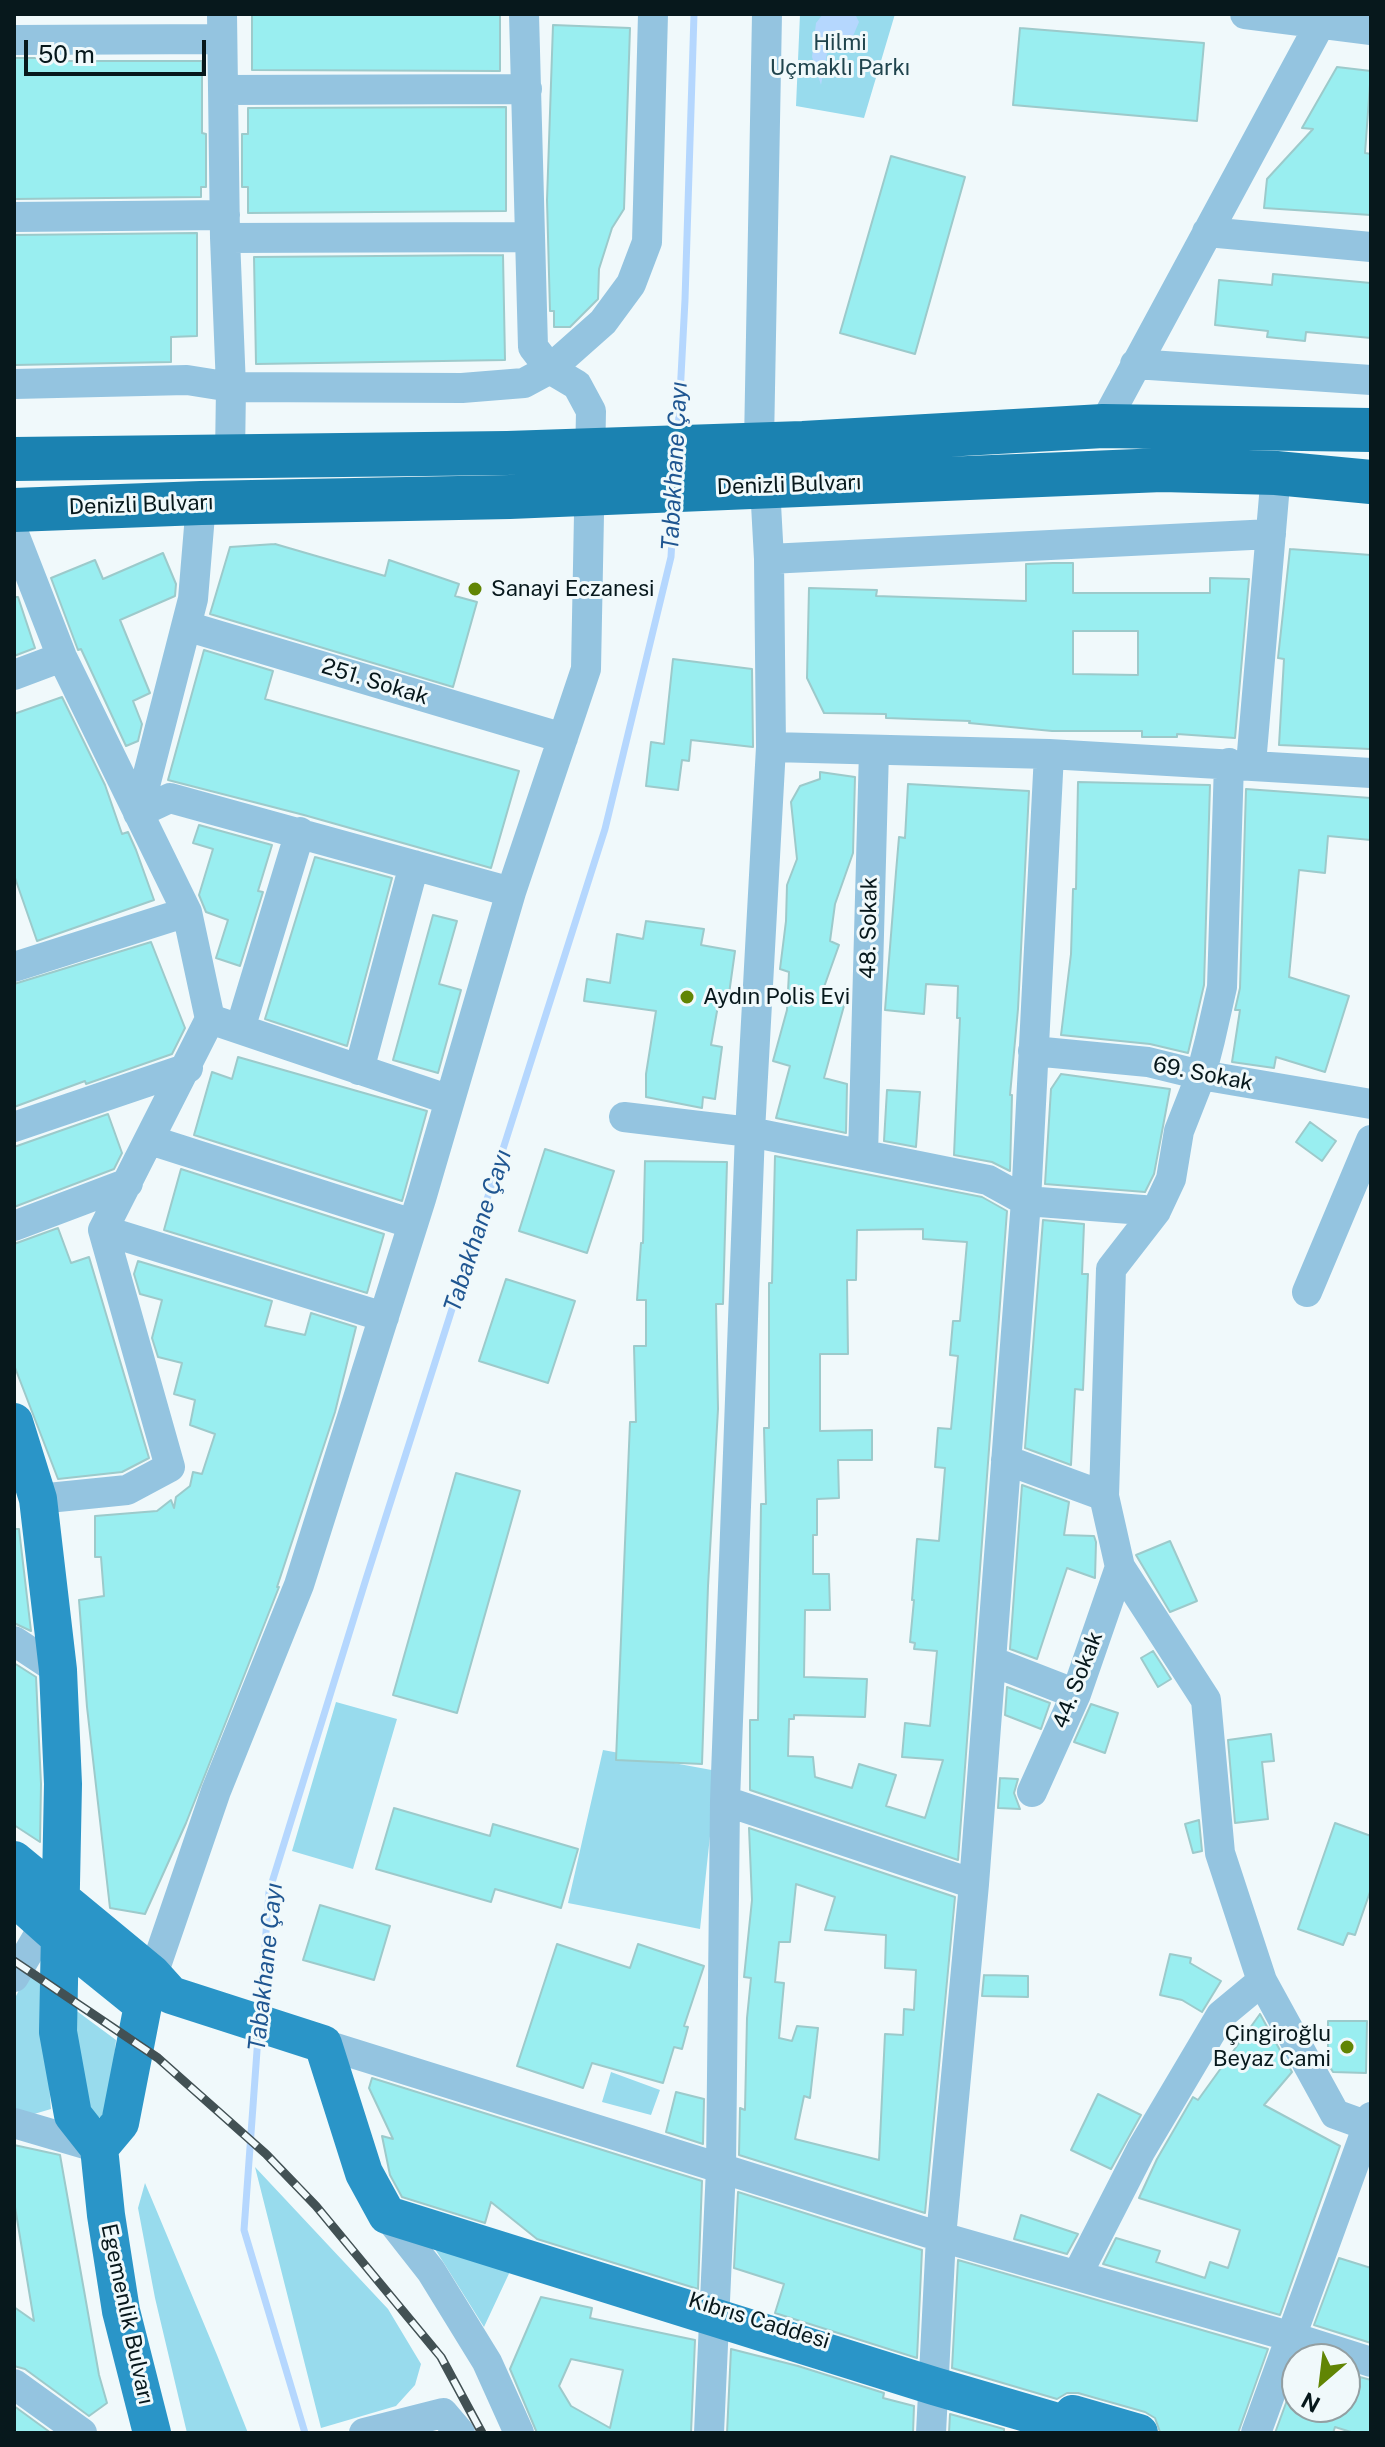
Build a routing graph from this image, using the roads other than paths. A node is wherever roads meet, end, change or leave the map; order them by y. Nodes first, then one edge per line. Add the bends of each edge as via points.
1 (524, 14) edge
2 (653, 14) edge
3 (767, 14) edge
4 (1245, 14) edge
5 (1320, 24) junction
6 (222, 26) edge
7 (1371, 30) edge
8 (14, 40) edge
9 (527, 89) junction
10 (223, 90) junction
11 (14, 217) edge
12 (225, 227) junction
13 (1207, 232) junction
14 (530, 237) junction
15 (1371, 247) edge
16 (1135, 364) junction
17 (550, 369) junction
18 (1371, 380) edge
19 (14, 384) edge
20 (231, 387) junction
21 (1103, 426) junction
22 (1371, 430) edge
23 (230, 456) junction
24 (14, 459) edge
25 (746, 466) junction
26 (1276, 473) junction
27 (1371, 482) edge
28 (201, 503) junction
29 (14, 510) edge
30 (14, 534) edge
31 (1271, 534) junction
32 (769, 559) junction
33 (186, 626) junction
34 (62, 657) junction
35 (14, 675) edge
36 (563, 738) junction
37 (771, 747) junction
38 (874, 750) junction
39 (1049, 754) junction
40 (1240, 764) junction
41 (1371, 773) edge
42 (138, 813) junction
43 (300, 832) junction
44 (414, 865) junction
45 (511, 892) junction
46 (187, 912) junction
47 (15, 963) edge
48 (210, 1019) junction
49 (240, 1029) junction
50 (1033, 1051) junction
51 (188, 1068) junction
52 (359, 1070) junction
53 (1201, 1075) junction
54 (450, 1100) junction
55 (1371, 1104) edge
56 (624, 1117) dead end
57 (14, 1127) edge
58 (750, 1132) junction
59 (150, 1140) junction
60 (1371, 1140) edge
61 (863, 1155) junction
62 (128, 1183) junction
63 (1026, 1201) junction
64 (1156, 1211) junction
65 (413, 1224) junction
66 (14, 1226) edge
67 (103, 1230) junction
68 (1307, 1292) dead end
69 (384, 1317) junction
70 (14, 1423) edge
71 (1006, 1460) junction
72 (1104, 1496) junction
73 (38, 1499) junction
74 (1120, 1567) junction
75 (14, 1641) edge
76 (991, 1661) junction
77 (58, 1670) junction
78 (1076, 1694) junction
79 (1032, 1792) dead end
80 (725, 1801) junction
81 (14, 1860) edge
82 (974, 1884) junction
83 (14, 1897) edge
84 (55, 1920) junction
85 (14, 1977) edge
86 (1262, 1981) junction
87 (162, 1993) junction
88 (307, 2039) junction
89 (14, 2123) edge
90 (1370, 2124) edge
91 (99, 2148) junction
92 (721, 2168) junction
93 (384, 2210) junction
94 (941, 2237) junction
95 (1077, 2275) junction
96 (714, 2312) junction
97 (1292, 2337) junction
98 (1371, 2362) edge
99 (934, 2380) junction
100 (14, 2384) edge
101 (452, 2423) edge
102 (82, 2433) edge
103 (152, 2433) edge
104 (364, 2433) edge
105 (519, 2433) edge
106 (709, 2433) edge
107 (931, 2433) edge
108 (1095, 2433) edge
109 (1139, 2433) edge
110 (1256, 2433) edge

1 - 9 street
2 - 17 street via 647,242 631,284 603,322
3 - 25 street
4 - 5 street
5 - 7 street
5 - 13 street
6 - 8 street
6 - 10 street
9 - 10 street
9 - 14 street
10 - 12 street
11 - 12 street
12 - 14 street
12 - 20 street
13 - 15 street
13 - 16 street
14 - 17 street via 533,347
16 - 18 street
16 - 21 street
17 - 20 street via 524,383 462,388
17 - 36 street via 577,385 591,411 586,669
19 - 20 street via 187,380
20 - 23 street
21 - 22 highway, Denizli Bulvarı
21 - 25 highway, Denizli Bulvarı
23 - 24 highway, Denizli Bulvarı
23 - 25 highway, Denizli Bulvarı via 507,453
25 - 26 highway, Denizli Bulvarı
25 - 28 highway, Denizli Bulvarı via 510,497
25 - 32 street
26 - 27 highway, Denizli Bulvarı
26 - 31 street
28 - 29 highway, Denizli Bulvarı
28 - 33 street
30 - 34 street
31 - 32 street
31 - 40 street
32 - 37 street
33 - 36 street, 251. Sokak
33 - 42 street
34 - 35 street
34 - 42 street
36 - 45 street
37 - 38 street
37 - 58 street
38 - 39 street
38 - 61 street, 48. Sokak
39 - 40 street
39 - 50 street
40 - 41 street
40 - 53 street via 1222,987
42 - 43 street via 170,798
42 - 46 street
43 - 44 street
43 - 49 street
44 - 45 street
44 - 52 street
45 - 54 street
46 - 47 street
46 - 48 street
48 - 49 street
48 - 51 street
49 - 52 street
50 - 53 street, 69. Sokak via 1132,1060
50 - 63 street
51 - 57 street
51 - 59 street
52 - 54 street
53 - 55 street, 69. Sokak
53 - 64 street via 1179,1131 1171,1179
54 - 65 street
56 - 58 street
58 - 61 street
58 - 80 street
59 - 62 street
59 - 65 street
60 - 68 street
61 - 63 street via 988,1180
62 - 66 street
62 - 67 street
63 - 64 street
63 - 71 street
64 - 72 street via 1111,1269
65 - 69 street
67 - 69 street
67 - 73 street via 170,1467 127,1490
69 - 87 street via 299,1585 216,1791
70 - 73 main road
71 - 72 street
71 - 76 street
72 - 74 street
73 - 77 main road
74 - 78 street, 44. Sokak
74 - 86 street via 1206,1700 1220,1853
75 - 77 street
76 - 78 street
76 - 82 street
77 - 84 main road via 63,1784
78 - 79 street, 44. Sokak
80 - 82 street
80 - 92 street
81 - 84 main road
82 - 94 street
83 - 84 main road
84 - 85 street
84 - 87 main road
84 - 91 main road via 58,2032 73,2115
86 - 90 street via 1335,2114
86 - 95 street via 1221,2015 1141,2150
87 - 88 main road
87 - 91 main road via 120,2123
88 - 92 street
88 - 93 main road
89 - 91 street
90 - 97 street
91 - 103 main road, Egemenlik Bulvarı via 121,2311
92 - 94 street
92 - 96 street
93 - 96 main road, Kıbrıs Caddesi
93 - 105 street via 431,2271 487,2362
94 - 95 street
94 - 99 street
95 - 97 street
96 - 99 main road, Kıbrıs Caddesi
96 - 106 street
97 - 98 street
97 - 110 street
99 - 107 street
99 - 108 main road, Kıbrıs Caddesi
99 - 109 main road, Kıbrıs Caddesi
100 - 102 street
101 - 104 street

